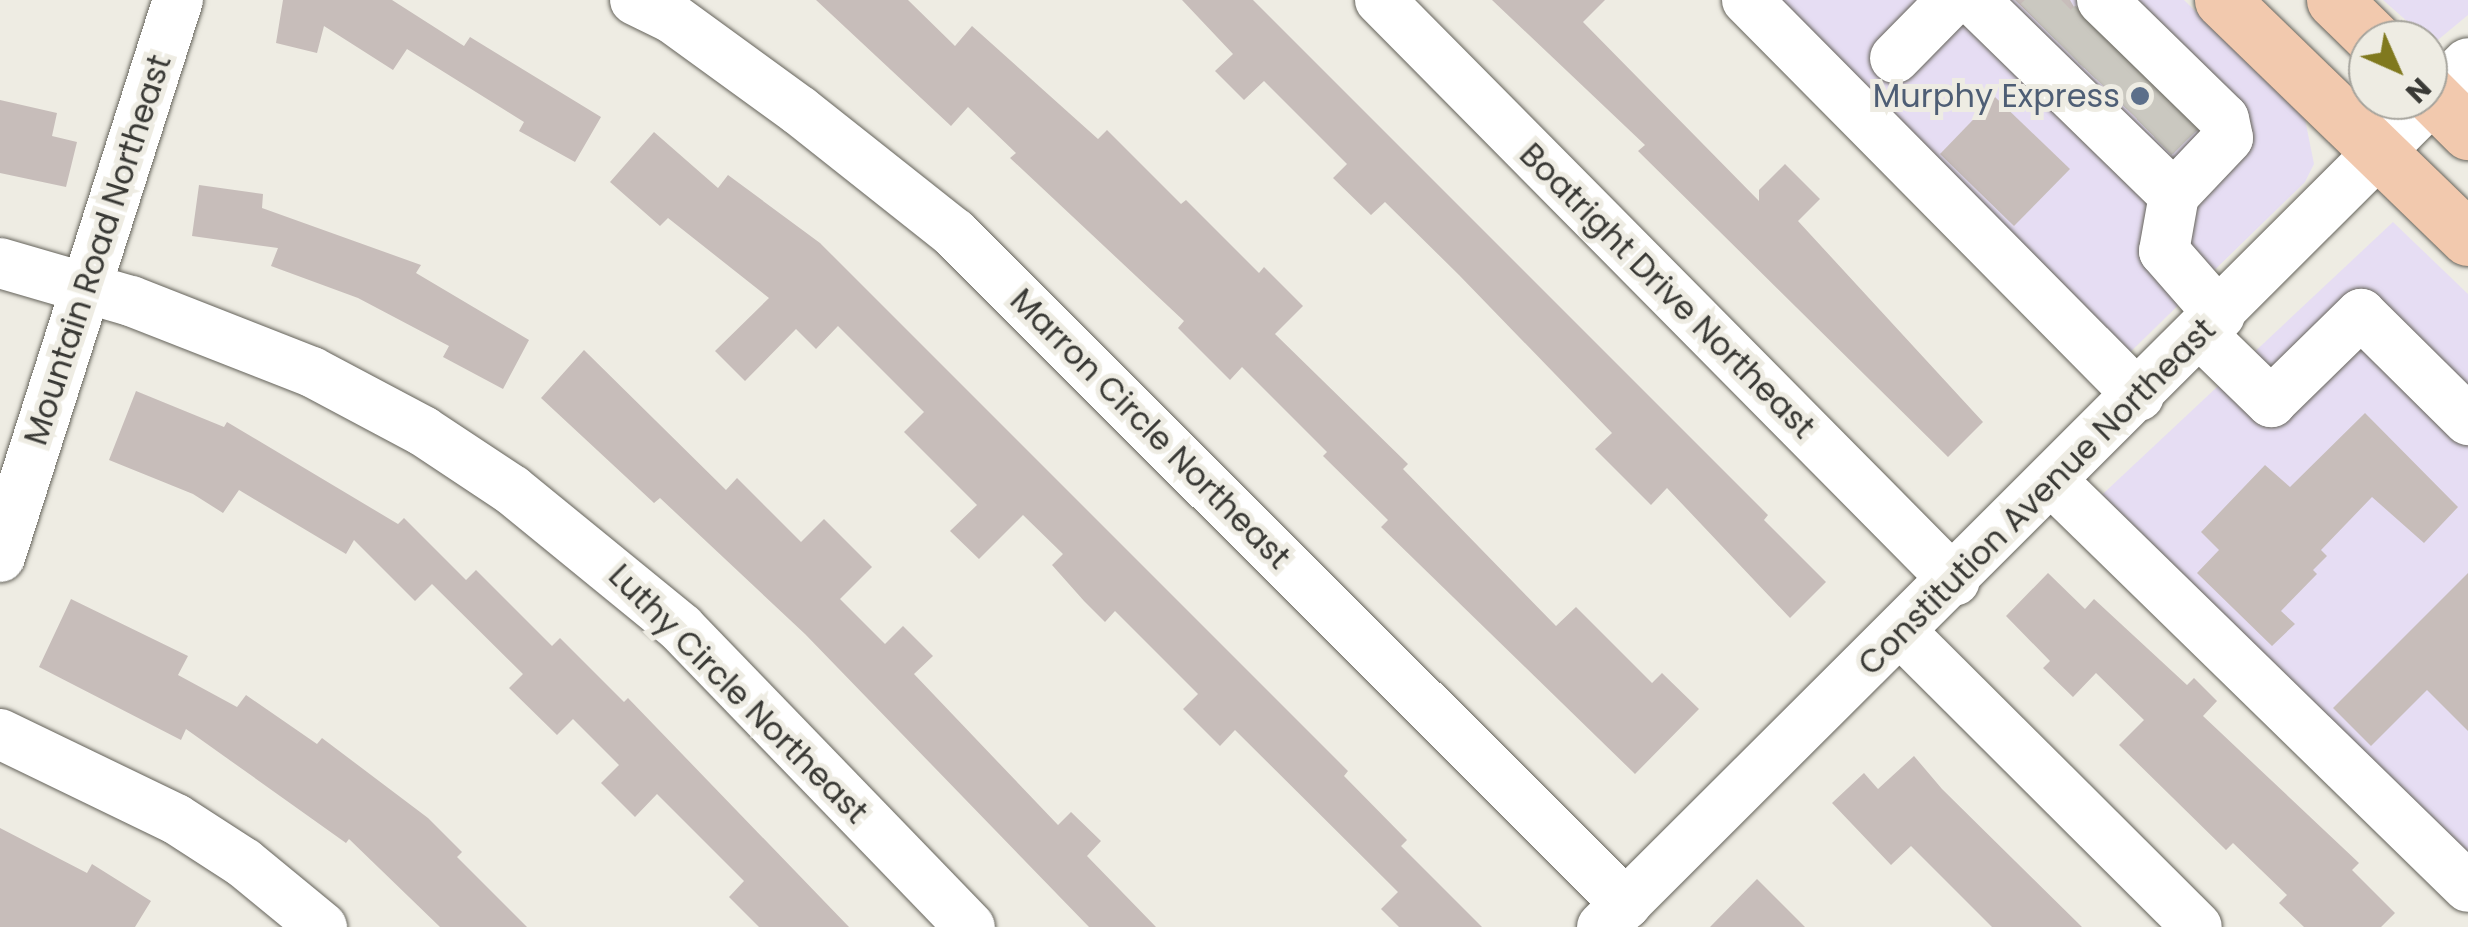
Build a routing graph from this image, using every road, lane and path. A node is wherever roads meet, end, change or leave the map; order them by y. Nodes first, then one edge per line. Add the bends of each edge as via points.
1 (178, 0) edge
2 (1380, 0) edge
3 (1747, 0) edge
4 (2222, 0) edge
5 (2334, 0) edge
6 (663, 6) edge
7 (2354, 20) edge
8 (1896, 58) dead end
9 (2107, 77) edge
10 (2450, 96) edge
11 (2382, 154) junction
12 (2468, 238) edge
13 (0, 263) edge
14 (88, 286) junction
15 (2211, 325) junction
16 (2139, 396) junction
17 (2468, 420) edge
18 (2054, 482) junction
19 (0, 557) edge
20 (1955, 581) junction
21 (1902, 632) junction
22 (0, 734) edge
23 (2468, 887) edge
24 (1614, 915) edge
25 (322, 927) edge
26 (970, 927) edge
27 (2197, 927) edge

1 - 14 street, Mountain Road Northeast
2 - 20 street, Boatright Drive Northeast
3 - 16 street
4 - 11 main road
5 - 7 main road
6 - 24 street, Marron Circle Northeast via 954,233
8 - 9 street
9 - 15 street via 2164,251
10 - 11 street, Constitution Avenue Northeast
11 - 12 main road
11 - 15 street, Constitution Avenue Northeast
13 - 14 street, Luthy Circle Northeast
14 - 19 street, Mountain Road Northeast
14 - 26 street, Luthy Circle Northeast via 312,372 423,431 512,490 681,628
15 - 16 street, Constitution Avenue Northeast
15 - 17 street via 2271,402 2362,314
16 - 18 street, Constitution Avenue Northeast
18 - 20 street, Constitution Avenue Northeast
18 - 23 street
20 - 21 street, Constitution Avenue Northeast
21 - 24 street, Constitution Avenue Northeast
21 - 27 street
22 - 25 street via 176,819 244,863

